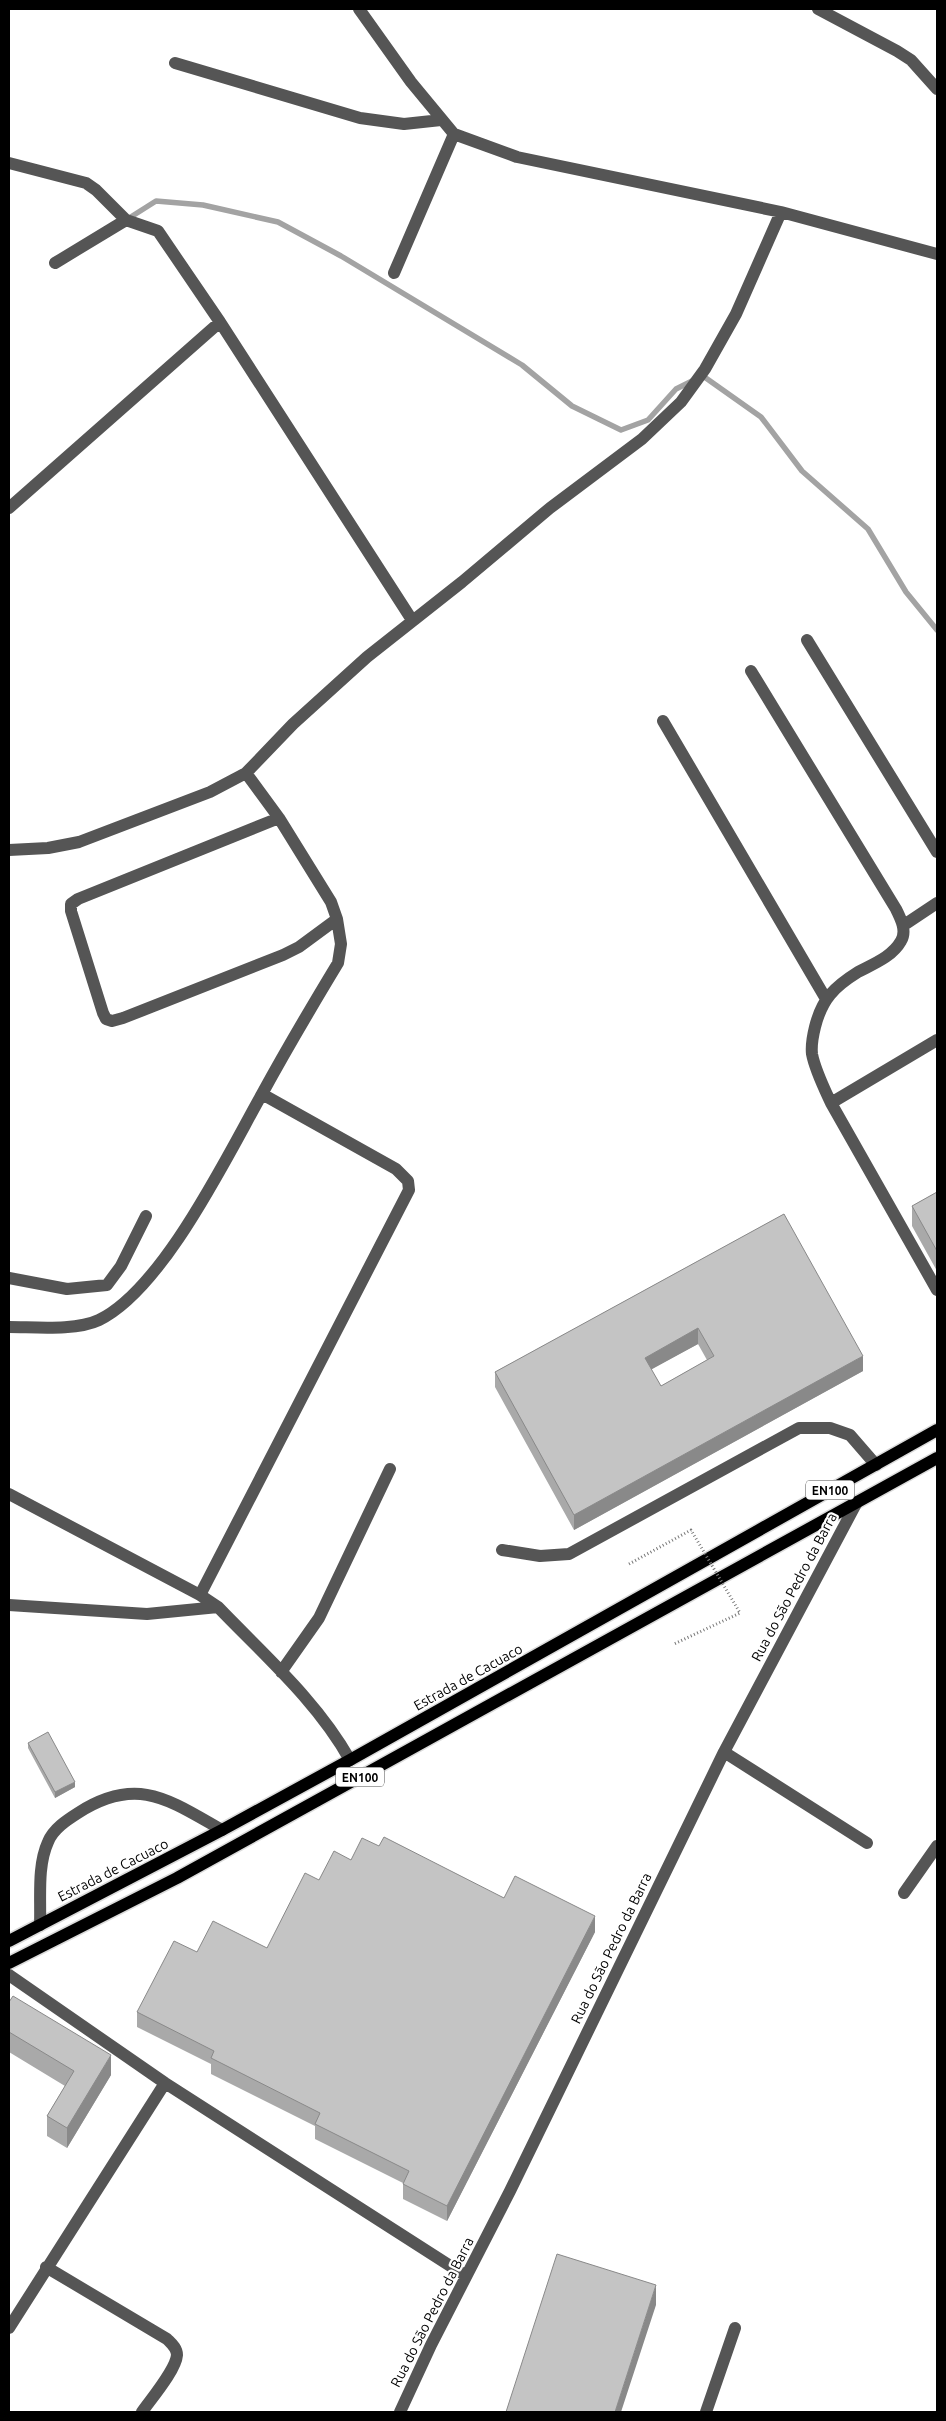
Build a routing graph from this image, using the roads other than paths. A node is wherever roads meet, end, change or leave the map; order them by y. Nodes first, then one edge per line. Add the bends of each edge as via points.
1 (359, 9) edge
2 (818, 9) edge
3 (175, 63) dead end
4 (937, 89) edge
5 (441, 120) junction
6 (454, 134) junction
7 (9, 163) edge
8 (781, 212) junction
9 (126, 220) junction
10 (937, 254) edge
11 (55, 263) dead end
12 (394, 273) dead end
13 (220, 322) junction
14 (9, 508) edge
15 (412, 620) junction
16 (807, 640) dead end
17 (750, 671) dead end
18 (663, 721) dead end
19 (246, 773) junction
20 (279, 818) junction
21 (9, 850) edge
22 (937, 852) edge
23 (937, 903) edge
24 (337, 919) junction
25 (904, 925) junction
26 (826, 999) junction
27 (937, 1040) edge
28 (262, 1094) junction
29 (831, 1103) junction
30 (146, 1216) dead end
31 (9, 1278) edge
32 (937, 1290) edge
33 (9, 1327) edge
34 (937, 1430) edge
35 (937, 1458) edge
36 (876, 1465) junction
37 (390, 1469) dead end
38 (9, 1494) edge
39 (857, 1502) junction
40 (502, 1550) dead end
41 (200, 1595) junction
42 (9, 1605) edge
43 (218, 1607) junction
44 (281, 1672) junction
45 (724, 1752) junction
46 (350, 1760) junction
47 (222, 1830) junction
48 (867, 1844) dead end
49 (937, 1846) edge
50 (904, 1893) dead end
51 (40, 1925) junction
52 (9, 1941) edge
53 (9, 1963) edge
54 (9, 1975) edge
55 (165, 2082) junction
56 (46, 2267) junction
57 (466, 2276) junction
58 (9, 2328) edge
59 (735, 2328) dead end
60 (142, 2412) edge
61 (400, 2412) edge
62 (706, 2412) edge

1 - 5 street
2 - 4 street via 904,56
3 - 5 street via 360,118 404,124
5 - 6 street
6 - 8 street via 494,150 551,165
6 - 12 street
7 - 9 street via 86,183
8 - 10 street
8 - 15 street via 736,314 705,369 681,402 642,439 550,508
9 - 11 street
9 - 13 street via 158,231
13 - 14 street
13 - 15 street
15 - 19 street via 292,724
16 - 22 street
17 - 25 street
18 - 26 street
19 - 20 street
19 - 21 street via 201,795 79,842
20 - 24 street via 321,884
20 - 24 street via 71,904 102,1013 112,1021 123,1018 231,976 299,947
23 - 25 street
24 - 28 street via 341,944 338,963
25 - 26 street via 902,940 890,955 835,988
26 - 29 street via 819,1012 812,1053
27 - 29 street
28 - 33 street via 181,1234 158,1266 119,1309 97,1321 77,1325
28 - 41 street via 396,1169 408,1181 409,1190
29 - 32 street
30 - 31 street via 108,1285 67,1289
34 - 36 main road, Estrada de Cacuaco / EN100
35 - 39 main road, EN100
36 - 40 street via 850,1435 830,1428 800,1428 569,1554 540,1556
36 - 46 main road, Estrada de Cacuaco / EN100
37 - 44 street via 320,1618
38 - 41 street
39 - 45 street, Rua do São Pedro da Barra
39 - 53 main road, EN100 via 186,1873
41 - 43 street
42 - 43 street via 147,1614
43 - 44 street
44 - 46 street via 335,1733
45 - 48 street
45 - 57 street, Rua do São Pedro da Barra
46 - 47 main road, Estrada de Cacuaco / EN100
47 - 51 main road, Estrada de Cacuaco / EN100
47 - 51 street via 166,1798 149,1795 121,1794 88,1807 60,1826 48,1840 42,1859
49 - 50 street
51 - 52 main road, Estrada de Cacuaco / EN100
54 - 55 street
55 - 56 street
55 - 57 street
56 - 58 street
56 - 60 street via 175,2346 174,2365
57 - 61 street, Rua do São Pedro da Barra
59 - 62 street

